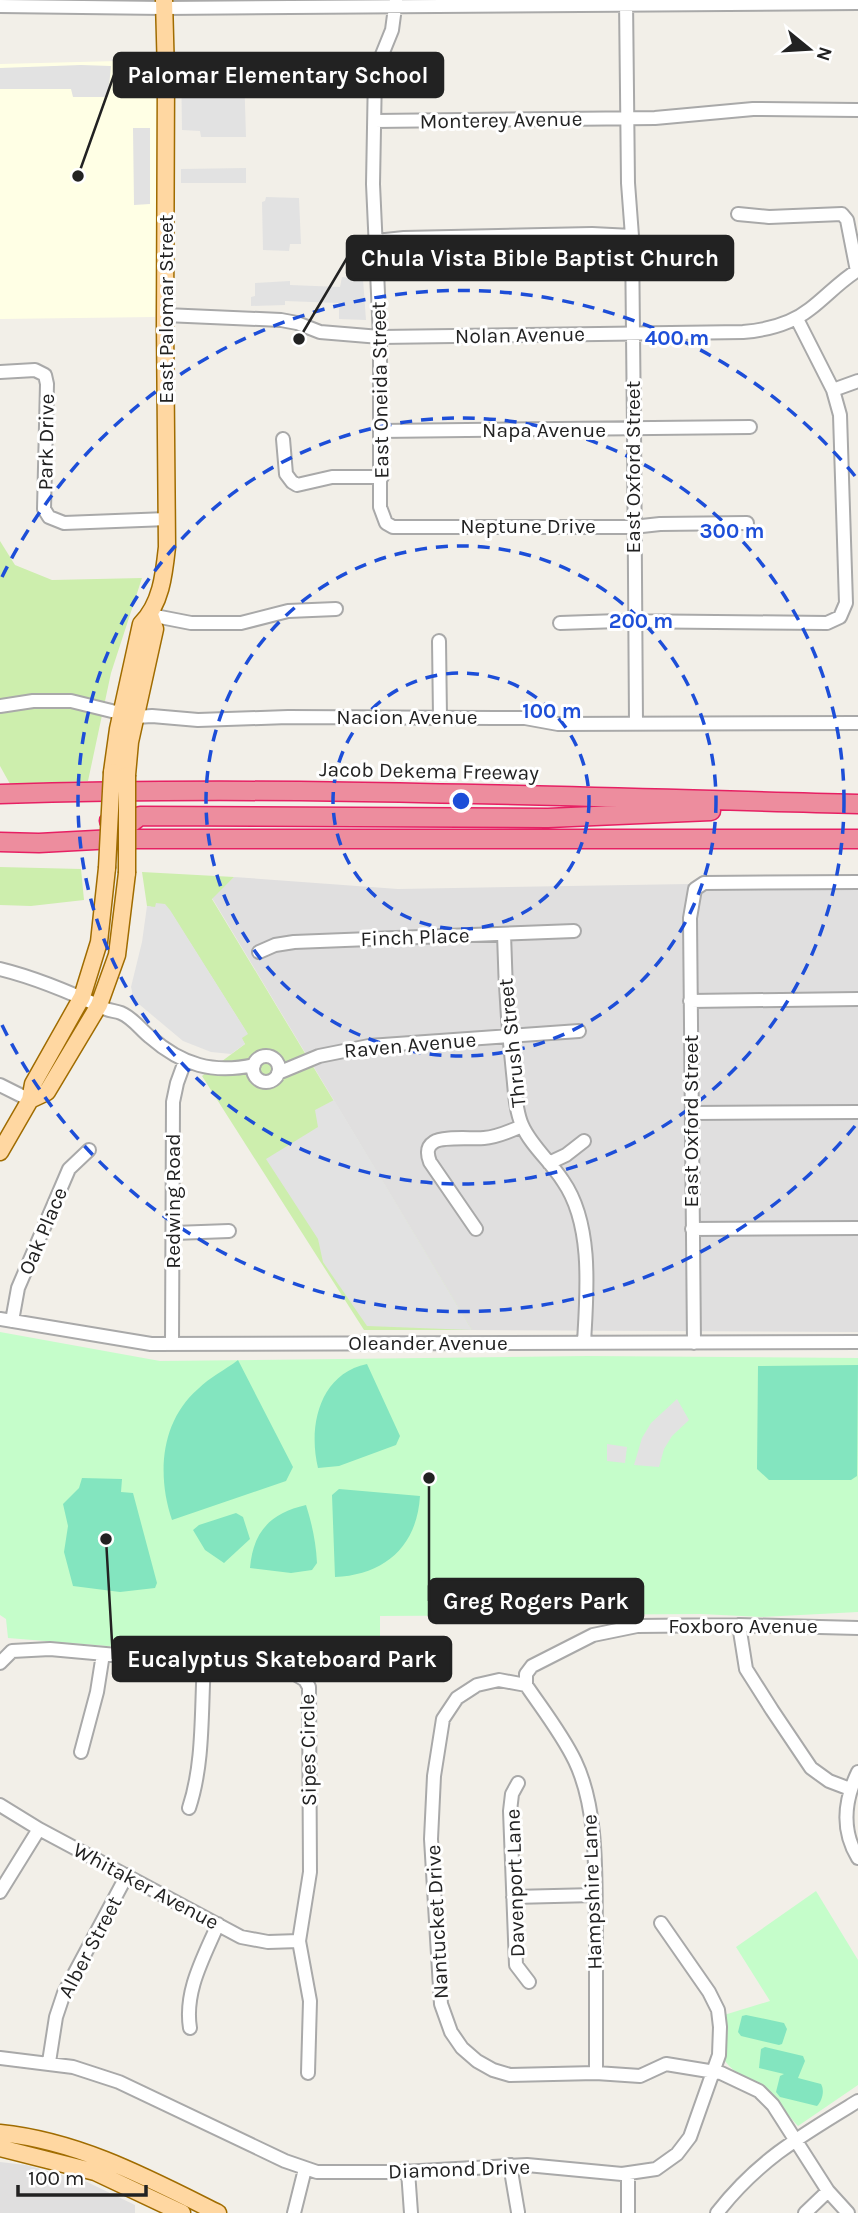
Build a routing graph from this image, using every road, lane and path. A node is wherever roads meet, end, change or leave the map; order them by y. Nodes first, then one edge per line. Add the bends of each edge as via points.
1 (626, 2) edge
2 (45, 3) edge
3 (283, 3) edge
4 (396, 3) edge
5 (512, 3) edge
6 (164, 4) edge
7 (858, 4) edge
8 (0, 6) edge
9 (857, 110) edge
10 (628, 118) junction
11 (374, 121) junction
12 (738, 214) dead end
13 (632, 236) junction
14 (376, 241) junction
15 (858, 271) edge
16 (165, 316) junction
17 (797, 319) junction
18 (633, 333) junction
19 (380, 337) junction
20 (0, 372) edge
21 (858, 381) edge
22 (833, 390) junction
23 (750, 427) dead end
24 (634, 430) junction
25 (380, 431) junction
26 (283, 439) dead end
27 (382, 477) junction
28 (167, 519) junction
29 (747, 523) dead end
30 (393, 527) joint
31 (633, 527) junction
32 (336, 609) dead end
33 (150, 615) junction
34 (634, 621) junction
35 (560, 623) dead end
36 (439, 641) dead end
37 (0, 706) edge
38 (129, 715) junction
39 (440, 718) junction
40 (636, 723) junction
41 (858, 723) edge
42 (0, 794) edge
43 (858, 805) edge
44 (122, 821) junction
45 (254, 824) junction
46 (858, 836) edge
47 (0, 842) edge
48 (858, 883) edge
49 (573, 931) dead end
50 (504, 934) junction
51 (259, 952) dead end
52 (0, 969) edge
53 (82, 997) junction
54 (858, 999) edge
55 (690, 1001) junction
56 (99, 1004) junction
57 (579, 1031) dead end
58 (509, 1036) junction
59 (185, 1061) junction
60 (277, 1067) junction
61 (255, 1071) junction
62 (0, 1085) edge
63 (30, 1100) junction
64 (858, 1112) edge
65 (692, 1113) junction
66 (522, 1126) junction
67 (584, 1141) dead end
68 (89, 1150) dead end
69 (0, 1152) edge
70 (549, 1163) junction
71 (858, 1228) edge
72 (476, 1229) dead end
73 (692, 1229) junction
74 (229, 1231) dead end
75 (174, 1233) junction
76 (6, 1320) edge
77 (584, 1342) junction
78 (858, 1342) edge
79 (694, 1343) junction
80 (173, 1344) junction
81 (739, 1625) junction
82 (858, 1628) edge
83 (103, 1654) junction
84 (0, 1663) edge
85 (204, 1664) junction
86 (526, 1685) junction
87 (81, 1752) dead end
88 (858, 1772) edge
89 (518, 1783) dead end
90 (850, 1789) junction
91 (0, 1805) edge
92 (189, 1808) dead end
93 (39, 1829) junction
94 (858, 1858) edge
95 (127, 1875) junction
96 (0, 1892) edge
97 (596, 1895) junction
98 (513, 1897) junction
99 (661, 1923) dead end
100 (218, 1924) junction
101 (299, 1941) junction
102 (529, 1982) dead end
103 (191, 2028) dead end
104 (0, 2058) edge
105 (49, 2062) junction
106 (714, 2072) junction
107 (308, 2073) dead end
108 (596, 2073) junction
109 (858, 2101) edge
110 (0, 2133) edge
111 (794, 2140) junction
112 (55, 2142) junction
113 (0, 2148) edge
114 (51, 2159) junction
115 (510, 2165) junction
116 (305, 2169) junction
117 (408, 2171) junction
118 (628, 2173) junction
119 (828, 2190) junction
120 (518, 2212) edge
121 (182, 2213) edge
122 (218, 2213) edge
123 (294, 2213) edge
124 (411, 2213) edge
125 (628, 2213) edge
126 (717, 2213) edge
127 (805, 2213) edge
128 (848, 2213) edge

1 - 5 street
1 - 7 street
1 - 10 street, East Oxford Street
2 - 6 street
2 - 8 street
3 - 4 street
3 - 6 street
4 - 5 street
4 - 11 street, East Oneida Street via 392,30 374,72
6 - 16 main road, East Palomar Street
9 - 10 street, Monterey Avenue via 753,109
10 - 11 street, Monterey Avenue
10 - 13 street, East Oxford Street
11 - 14 street, East Oneida Street
12 - 15 street via 842,214
13 - 14 street
13 - 18 street, East Oxford Street
14 - 19 street, East Oneida Street
15 - 17 street, Nolan Avenue
16 - 19 street, Nolan Avenue via 281,320 320,332
16 - 28 main road, East Palomar Street
17 - 18 street, Nolan Avenue via 753,332
17 - 22 street
18 - 19 street, Nolan Avenue
18 - 24 street, East Oxford Street
19 - 25 street, East Oneida Street
20 - 28 street, Park Drive via 35,370 45,375 44,509 49,517 64,523
21 - 22 street
22 - 34 street via 842,437 846,603 840,617 827,623
23 - 24 street, Napa Avenue
24 - 25 street, Napa Avenue
24 - 31 street, East Oxford Street
25 - 27 street, East Oneida Street
26 - 27 street via 286,474 297,485 332,477
27 - 30 street, East Oneida Street via 382,516
28 - 33 main road, East Palomar Street via 163,581
29 - 31 street, Neptune Drive
30 - 31 street, Neptune Drive
31 - 34 street, East Oxford Street
32 - 33 street via 288,611 241,623 191,623
33 - 38 main road, East Palomar Street via 141,624
34 - 35 street
34 - 40 street, East Oxford Street
36 - 39 street
37 - 38 street, Nacion Avenue via 52,700
38 - 39 street, Nacion Avenue via 198,720
38 - 44 main road, East Palomar Street, bridge via 119,774
39 - 40 street, Nacion Avenue
40 - 41 street, Nacion Avenue
42 - 43 highway, Jacob Dekema Freeway via 360,792
43 - 45 highway
44 - 45 highway via 141,828
44 - 53 main road, East Palomar Street, bridge via 107,868 99,942
44 - 56 main road, East Palomar Street, bridge via 127,873 117,955
45 - 46 highway
46 - 47 highway
48 - 55 street, East Oxford Street via 704,883 695,889 690,918
49 - 50 street, Finch Place
50 - 51 street, Finch Place via 294,942
50 - 58 street, Thrush Street
52 - 53 street
53 - 56 street
53 - 63 main road, East Palomar Street via 33,1084
54 - 55 street
55 - 65 street, East Oxford Street
56 - 59 street via 135,1022
56 - 63 main road, East Palomar Street via 47,1092
57 - 58 street, Raven Avenue
58 - 60 street, Raven Avenue via 369,1046
58 - 66 street, Thrush Street
59 - 61 street
59 - 75 street, Redwing Road via 173,1102
60 - 61 street via 269,1082
60 - 61 street via 270,1057 262,1057
62 - 63 street
63 - 69 main road, East Palomar Street
64 - 65 street
65 - 73 street, East Oxford Street
66 - 70 street, Thrush Street
66 - 72 street via 486,1138 436,1140 429,1147 430,1162
67 - 70 street
68 - 76 street, Oak Place via 69,1169
70 - 77 street, Thrush Street via 578,1208 584,1234
71 - 73 street
73 - 79 street, East Oxford Street
74 - 75 street
75 - 80 street, Redwing Road
76 - 80 street, Oleander Avenue
77 - 79 street, Oleander Avenue
77 - 80 street, Oleander Avenue
78 - 79 street, Oleander Avenue
81 - 82 street, Foxboro Avenue
81 - 86 street, Foxboro Avenue via 607,1630 532,1666
81 - 90 street via 746,1669 797,1748 811,1768
83 - 84 street, Sipes Circle via 12,1651
83 - 85 street, Sipes Circle
83 - 87 street
85 - 92 street via 198,1766
85 - 101 street, Sipes Circle via 295,1674 309,1687 310,1872
86 - 97 street, Hampshire Lane via 576,1762 587,1794
86 - 108 street, Nantucket Drive via 499,1680 477,1685 457,1698 443,1719 433,1776 431,1839 441,2004 446,2023 462,2048 493,2070 510,2075
88 - 90 street
89 - 98 street, Davenport Lane via 510,1811
90 - 94 street via 846,1828
91 - 93 street, Whitaker Avenue
93 - 95 street, Whitaker Avenue
93 - 96 street
95 - 100 street, Whitaker Avenue
95 - 105 street, Alber Street via 64,1993
97 - 98 street
97 - 108 street, Hampshire Lane
98 - 102 street, Davenport Lane via 516,1965
99 - 106 street, Diamond Drive via 718,2010
100 - 101 street, Whitaker Avenue via 241,1937
100 - 103 street via 193,1983 188,2015
101 - 107 street, Sipes Circle via 310,2001
104 - 105 street, Diamond Drive
105 - 116 street, Diamond Drive via 119,2082
106 - 108 street, Nantucket Drive via 666,2064 640,2076
106 - 111 street via 759,2091
106 - 118 street, Diamond Drive via 690,2137 677,2154 656,2169
109 - 111 street
110 - 112 main road
111 - 119 street
111 - 126 street via 741,2183
112 - 114 main road
112 - 122 main road via 107,2160
113 - 114 main road
114 - 121 main road via 95,2172
115 - 117 street, Diamond Drive
115 - 118 street, Diamond Drive
115 - 120 street
116 - 117 street, Diamond Drive
116 - 123 street
117 - 124 street
118 - 125 street
119 - 127 street
119 - 128 street

